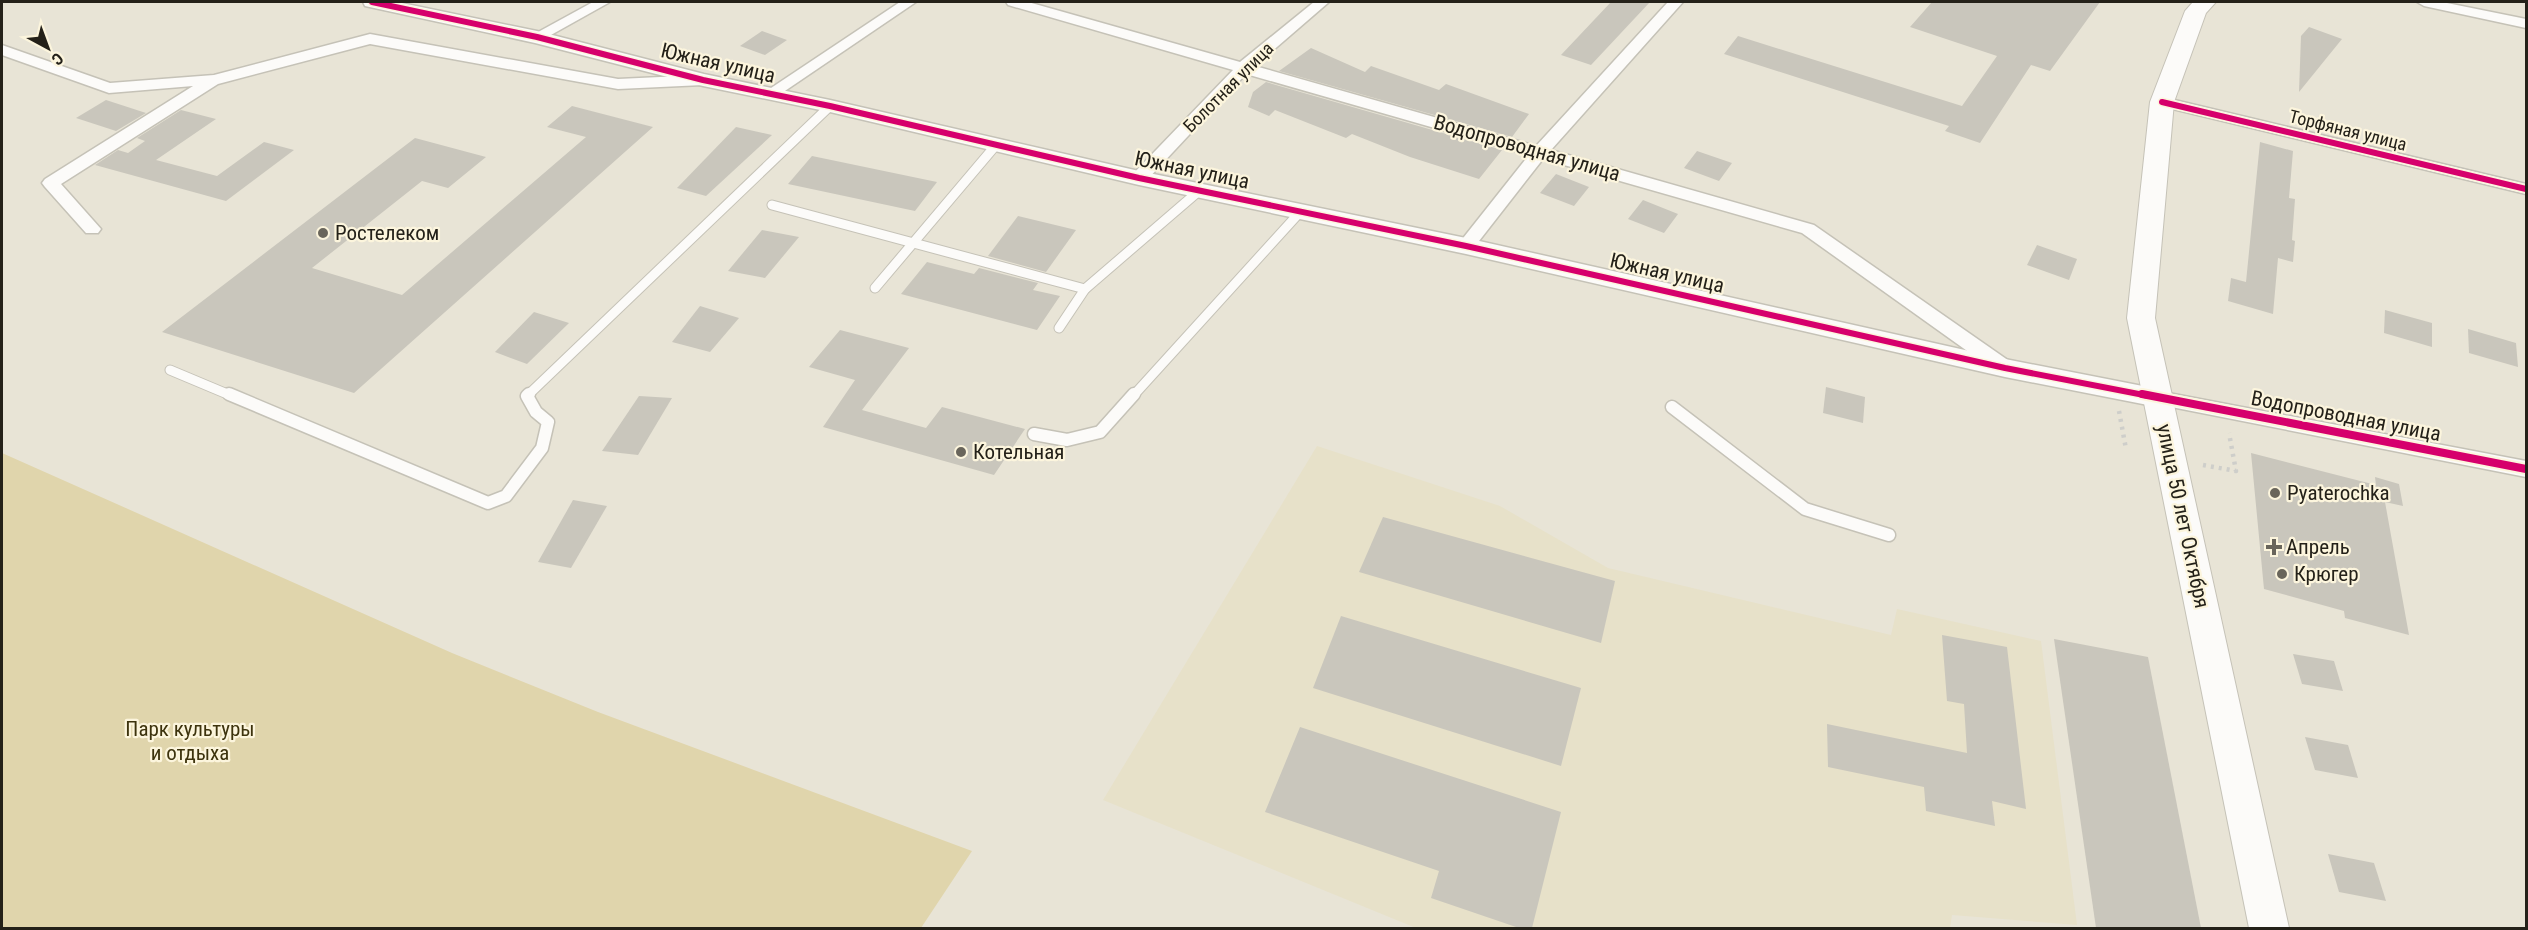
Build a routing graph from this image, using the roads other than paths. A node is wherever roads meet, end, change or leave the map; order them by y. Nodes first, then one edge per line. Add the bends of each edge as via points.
1 (372, 2) edge
2 (603, 2) edge
3 (909, 2) edge
4 (1013, 2) edge
5 (1322, 2) edge
6 (1676, 2) edge
7 (2205, 2) edge
8 (2424, 2) edge
9 (2526, 24) edge
10 (537, 37) junction
11 (2, 50) edge
12 (1244, 67) junction
13 (214, 80) junction
14 (703, 80) junction
15 (770, 94) junction
16 (2162, 102) junction
17 (831, 106) junction
18 (996, 145) junction
19 (1540, 152) junction
20 (1139, 178) junction
21 (2526, 189) edge
22 (1200, 190) junction
23 (771, 205) dead end
24 (1300, 211) junction
25 (92, 230) dead end
26 (914, 243) junction
27 (1466, 246) junction
28 (875, 288) dead end
29 (1085, 289) junction
30 (1059, 328) dead end
31 (2005, 368) junction
32 (170, 370) dead end
33 (2158, 398) junction
34 (1671, 407) dead end
35 (1034, 434) dead end
36 (2526, 469) edge
37 (1889, 535) dead end
38 (2269, 928) edge

1 - 10 street, Южная улица
2 - 10 street
3 - 15 street
4 - 12 street, Водопроводная улица
5 - 12 street, Болотная улица
6 - 19 street
7 - 16 main road, улица 50 лет Октября via 2196,11
8 - 9 street
10 - 14 street, Южная улица
11 - 13 street via 108,88
12 - 19 street, Водопроводная улица
12 - 20 street, Болотная улица
13 - 14 street via 370,39 618,84
13 - 25 street via 51,183
14 - 15 street, Южная улица
15 - 17 street, Южная улица
16 - 21 street, Торфяная улица
16 - 33 main road, улица 50 лет Октября via 2140,318
17 - 18 street, Южная улица
17 - 32 lane via 527,396 536,412 548,422 542,448 506,496 488,503
18 - 20 street, Южная улица
18 - 26 lane
19 - 27 street
19 - 31 street, Водопроводная улица via 1808,229
20 - 22 street, Южная улица
22 - 24 street, Южная улица
22 - 29 lane
23 - 26 lane
24 - 27 street, Южная улица
24 - 35 lane via 1100,432 1067,440
26 - 28 lane
26 - 29 lane
27 - 31 street, Южная улица
29 - 30 lane
31 - 33 street, Южная улица
33 - 36 street, Водопроводная улица
33 - 38 main road, улица 50 лет Октября
34 - 37 lane via 1805,509

